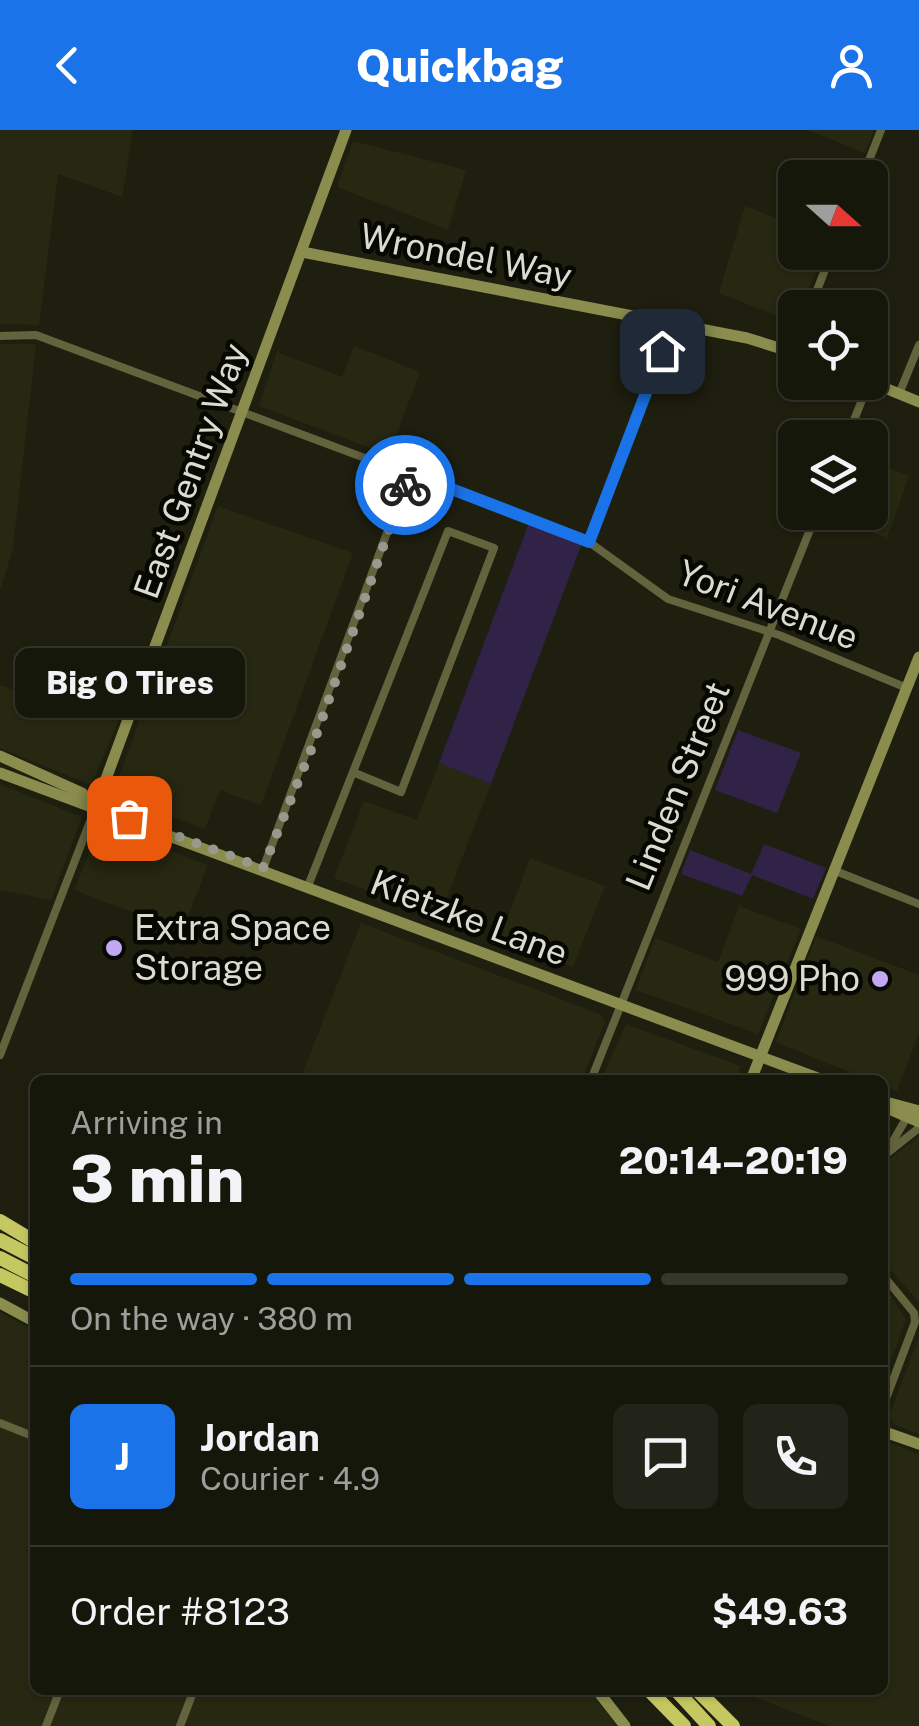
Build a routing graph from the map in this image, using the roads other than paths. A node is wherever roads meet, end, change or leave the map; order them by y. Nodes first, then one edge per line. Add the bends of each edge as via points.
1 (346, 130) edge
2 (881, 130) edge
3 (869, 160) edge
4 (302, 252) junction
5 (673, 324) junction
6 (0, 336) edge
7 (919, 344) edge
8 (778, 346) edge
9 (888, 389) edge
10 (899, 394) junction
11 (919, 402) edge
12 (242, 413) junction
13 (410, 473) junction
14 (810, 530) edge
15 (589, 542) junction
16 (769, 633) junction
17 (919, 657) edge
18 (906, 688) junction
19 (0, 756) edge
20 (0, 773) edge
21 (355, 773) junction
22 (96, 806) junction
23 (263, 868) junction
24 (833, 870) junction
25 (308, 886) junction
26 (919, 904) edge
27 (620, 1004) junction
28 (0, 1055) edge
29 (760, 1056) junction
30 (593, 1075) edge
31 (752, 1075) edge
32 (810, 1075) edge
33 (888, 1106) edge
34 (916, 1119) edge
35 (888, 1152) edge
36 (888, 1152) edge
37 (0, 1221) edge
38 (30, 1239) edge
39 (0, 1240) edge
40 (30, 1255) edge
41 (0, 1258) edge
42 (30, 1273) edge
43 (0, 1275) edge
44 (888, 1281) edge
45 (30, 1290) edge
46 (0, 1303) edge
47 (30, 1319) edge
48 (888, 1393) edge
49 (0, 1423) edge
50 (888, 1432) edge
51 (30, 1435) edge
52 (919, 1444) edge
53 (58, 1695) edge
54 (192, 1695) edge
55 (601, 1695) edge
56 (653, 1695) edge
57 (654, 1695) edge
58 (681, 1695) edge
59 (702, 1695) edge
60 (46, 1726) edge
61 (180, 1726) edge
62 (626, 1726) edge
63 (669, 1726) edge
64 (684, 1726) edge
65 (709, 1726) edge
66 (733, 1726) edge

1 - 4 street, East Gentry Way
2 - 3 street
4 - 5 street, Wrondel Way
4 - 12 street, East Gentry Way
5 - 8 street, Wrondel Way
5 - 15 street
6 - 12 street, Yori Avenue via 36,335
7 - 10 street
9 - 10 street
10 - 11 street
12 - 13 street, Yori Avenue
12 - 22 street, East Gentry Way
13 - 15 street, Yori Avenue
13 - 23 street
14 - 16 street, Linden Street
15 - 16 street, Yori Avenue via 668,598
16 - 18 street, Yori Avenue
16 - 27 street, Linden Street
17 - 18 street
18 - 24 street
19 - 22 street, Kietzke Lane via 82,793
20 - 22 street, Kietzke Lane
21 - 21 street via 448,531 494,548 402,792
21 - 25 street
22 - 23 street, Kietzke Lane
22 - 28 street, East Gentry Way
23 - 25 street, Kietzke Lane
24 - 26 street
24 - 29 street
25 - 27 street, Kietzke Lane
27 - 29 street, Kietzke Lane
27 - 30 street, Linden Street
29 - 31 street
29 - 32 street, Kietzke Lane
33 - 34 street
34 - 35 street
34 - 36 street
37 - 38 highway
39 - 40 highway
41 - 42 highway
43 - 45 highway
44 - 48 street via 915,1322
46 - 47 street
49 - 51 street
50 - 52 street
53 - 60 street
54 - 61 street
55 - 62 street
56 - 63 highway
57 - 64 highway
58 - 65 highway
59 - 66 highway

